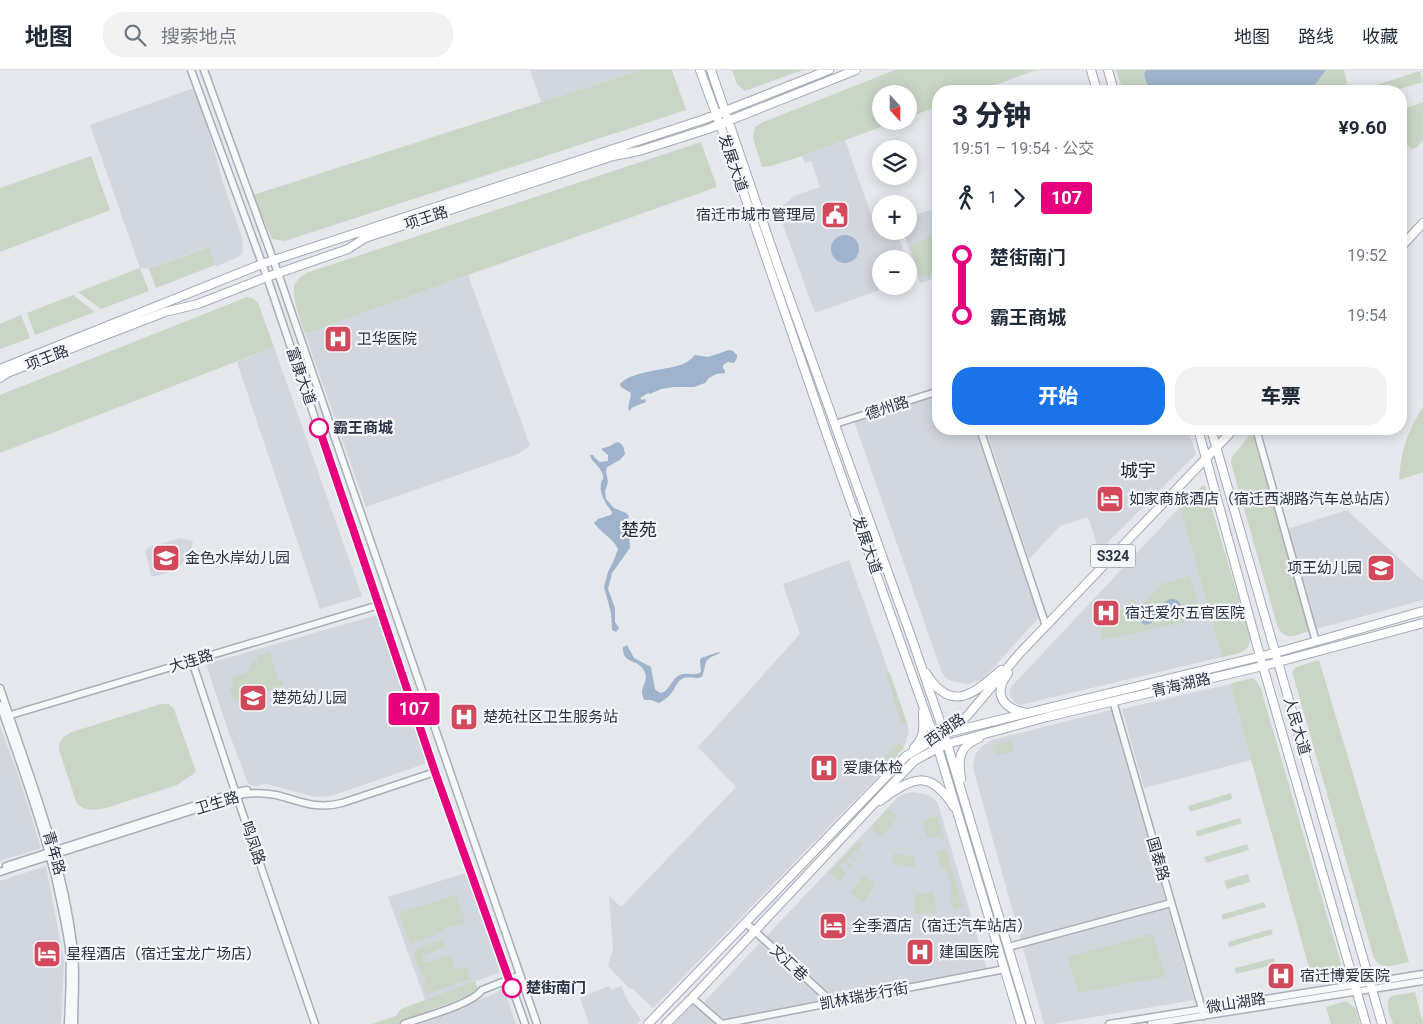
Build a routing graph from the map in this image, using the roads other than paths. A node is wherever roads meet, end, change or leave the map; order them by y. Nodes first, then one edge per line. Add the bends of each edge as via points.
1 (191, 70) edge
2 (204, 70) edge
3 (700, 70) edge
4 (712, 70) edge
5 (829, 70) edge
6 (856, 70) edge
7 (1091, 70) edge
8 (1108, 70) edge
9 (1095, 85) edge
10 (1112, 85) edge
11 (725, 112) junction
12 (716, 115) junction
13 (724, 123) junction
14 (1423, 223) edge
15 (1407, 240) edge
16 (273, 260) junction
17 (262, 264) junction
18 (278, 273) junction
19 (267, 277) junction
20 (0, 369) edge
21 (0, 378) edge
22 (932, 393) edge
23 (835, 424) junction
24 (982, 435) edge
25 (1200, 435) edge
26 (1213, 435) edge
27 (1229, 435) edge
28 (1258, 435) edge
29 (1217, 448) junction
30 (1206, 459) junction
31 (1230, 493) junction
32 (1216, 496) junction
33 (379, 605) junction
34 (1423, 611) edge
35 (1423, 623) edge
36 (1046, 626) junction
37 (913, 642) junction
38 (1316, 642) junction
39 (1275, 653) junction
40 (1019, 654) junction
41 (1260, 656) junction
42 (192, 661) junction
43 (1278, 662) junction
44 (1263, 666) junction
45 (0, 688) edge
46 (1113, 701) junction
47 (0, 705) edge
48 (922, 706) junction
49 (1025, 713) junction
50 (7, 716) junction
51 (1010, 726) junction
52 (944, 733) junction
53 (935, 738) junction
54 (947, 744) junction
55 (938, 748) junction
56 (906, 756) junction
57 (435, 770) junction
58 (236, 794) junction
59 (862, 816) junction
60 (969, 816) junction
61 (960, 817) junction
62 (52, 853) junction
63 (0, 868) edge
64 (0, 872) edge
65 (1171, 903) junction
66 (746, 923) junction
67 (755, 931) junction
68 (1008, 946) junction
69 (1005, 969) junction
70 (1423, 974) edge
71 (520, 975) junction
72 (509, 979) junction
73 (1423, 981) edge
74 (1371, 986) junction
75 (1356, 988) junction
76 (692, 998) junction
77 (833, 1003) junction
78 (1203, 1012) junction
79 (68, 1024) edge
80 (74, 1024) edge
81 (315, 1024) edge
82 (404, 1024) edge
83 (525, 1024) edge
84 (537, 1024) edge
85 (648, 1024) edge
86 (666, 1024) edge
87 (722, 1024) edge
88 (1021, 1024) edge
89 (1030, 1024) edge
90 (1109, 1024) edge
91 (1150, 1024) edge
92 (1366, 1024) edge
93 (1382, 1024) edge

1 - 17 street, 富康大道
2 - 16 street, 富康大道
3 - 12 main road, 发展大道
4 - 11 main road, 发展大道
5 - 11 main road, 项王路
6 - 13 main road, 项王路
7 - 9 main road
8 - 10 main road
11 - 12 main road, 项王路
11 - 13 main road, 发展大道
12 - 13 main road, 发展大道
12 - 16 main road, 项王路
13 - 18 main road, 项王路 via 374,235 348,249
13 - 23 main road, 发展大道
13 - 48 main road, 发展大道 via 828,438
14 - 15 main road
16 - 17 main road, 项王路
16 - 18 street, 富康大道
17 - 19 street, 富康大道
17 - 20 main road, 项王路
18 - 19 main road, 项王路
18 - 71 street, 富康大道
19 - 21 main road, 项王路 via 198,304 165,312
19 - 33 street, 富康大道
22 - 23 street, 德州路
23 - 37 main road, 发展大道
24 - 36 street
25 - 30 main road, 人民大道
26 - 29 main road, 人民大道
27 - 29 main road, 西湖路 / S324
28 - 38 street
29 - 30 main road, 西湖路 / S324
29 - 31 main road, 人民大道
30 - 32 main road, 人民大道
30 - 36 main road, 西湖路 / S324
31 - 32 main road
31 - 39 main road, 人民大道
32 - 41 main road, 人民大道
33 - 42 street, 大连路
33 - 57 street, 富康大道
34 - 38 main road, 青海湖路
35 - 43 main road, 青海湖路
36 - 40 main road, 西湖路 / S324
37 - 40 main road via 933,683 947,694 957,696 974,692
37 - 52 main road, 发展大道
38 - 39 main road, 青海湖路
39 - 41 main road, 青海湖路
39 - 43 main road, 人民大道
40 - 49 main road via 1002,684 1001,692 1009,708
40 - 52 main road, 西湖路 / S324 via 968,714
41 - 44 main road, 人民大道
41 - 49 main road, 青海湖路
42 - 50 street, 大连路
42 - 58 street, 鸣凤路
43 - 44 main road, 青海湖路
43 - 74 main road, 人民大道
44 - 46 main road, 青海湖路
44 - 75 main road, 人民大道
45 - 50 street, 青年路
46 - 51 main road, 青海湖路
46 - 65 street, 国泰路
47 - 50 street, 青年路
48 - 53 main road, 发展大道
48 - 56 main road via 923,735
49 - 52 main road, 青海湖路
50 - 62 street, 青年路
51 - 54 main road, 青海湖路
51 - 60 main road via 974,740 964,747 960,755
52 - 53 main road, 西湖路
52 - 54 main road, 发展大道
52 - 55 main road
53 - 55 main road, 发展大道
53 - 56 main road, 西湖路
54 - 55 main road, 青海湖路
54 - 60 main road, 发展大道
55 - 59 main road, 西湖路 via 914,761
55 - 61 main road, 发展大道
56 - 66 main road, 西湖路
57 - 58 street, 卫生路 via 327,803 270,790
57 - 72 street, 富康大道
58 - 62 street, 卫生路
58 - 81 street, 鸣凤路
59 - 61 main road via 900,787 921,780 930,782 946,794
59 - 67 main road, 西湖路
60 - 68 main road, 发展大道
61 - 69 main road, 发展大道
62 - 63 street, 卫生路
62 - 64 street, 卫生路
62 - 79 street, 青年路 via 69,948
62 - 80 street, 青年路 via 67,905 74,946
65 - 68 street
65 - 78 street, 国泰路
66 - 67 street, 文汇巷
66 - 85 main road, 西湖路
67 - 76 main road, 西湖路
67 - 77 street, 文汇巷
68 - 89 main road, 发展大道
69 - 77 street, 凯林瑞步行街
69 - 88 main road, 发展大道
70 - 74 street, 微山湖路
71 - 72 street
71 - 84 street, 富康大道
72 - 82 street via 462,1003
72 - 83 street, 富康大道
73 - 74 street, 微山湖路
74 - 75 street, 微山湖路
74 - 93 main road, 人民大道
75 - 78 street, 微山湖路
75 - 92 main road, 人民大道
76 - 86 main road, 西湖路
76 - 87 street
77 - 87 street, 凯林瑞步行街
78 - 90 street, 微山湖路
78 - 91 street, 微山湖路

